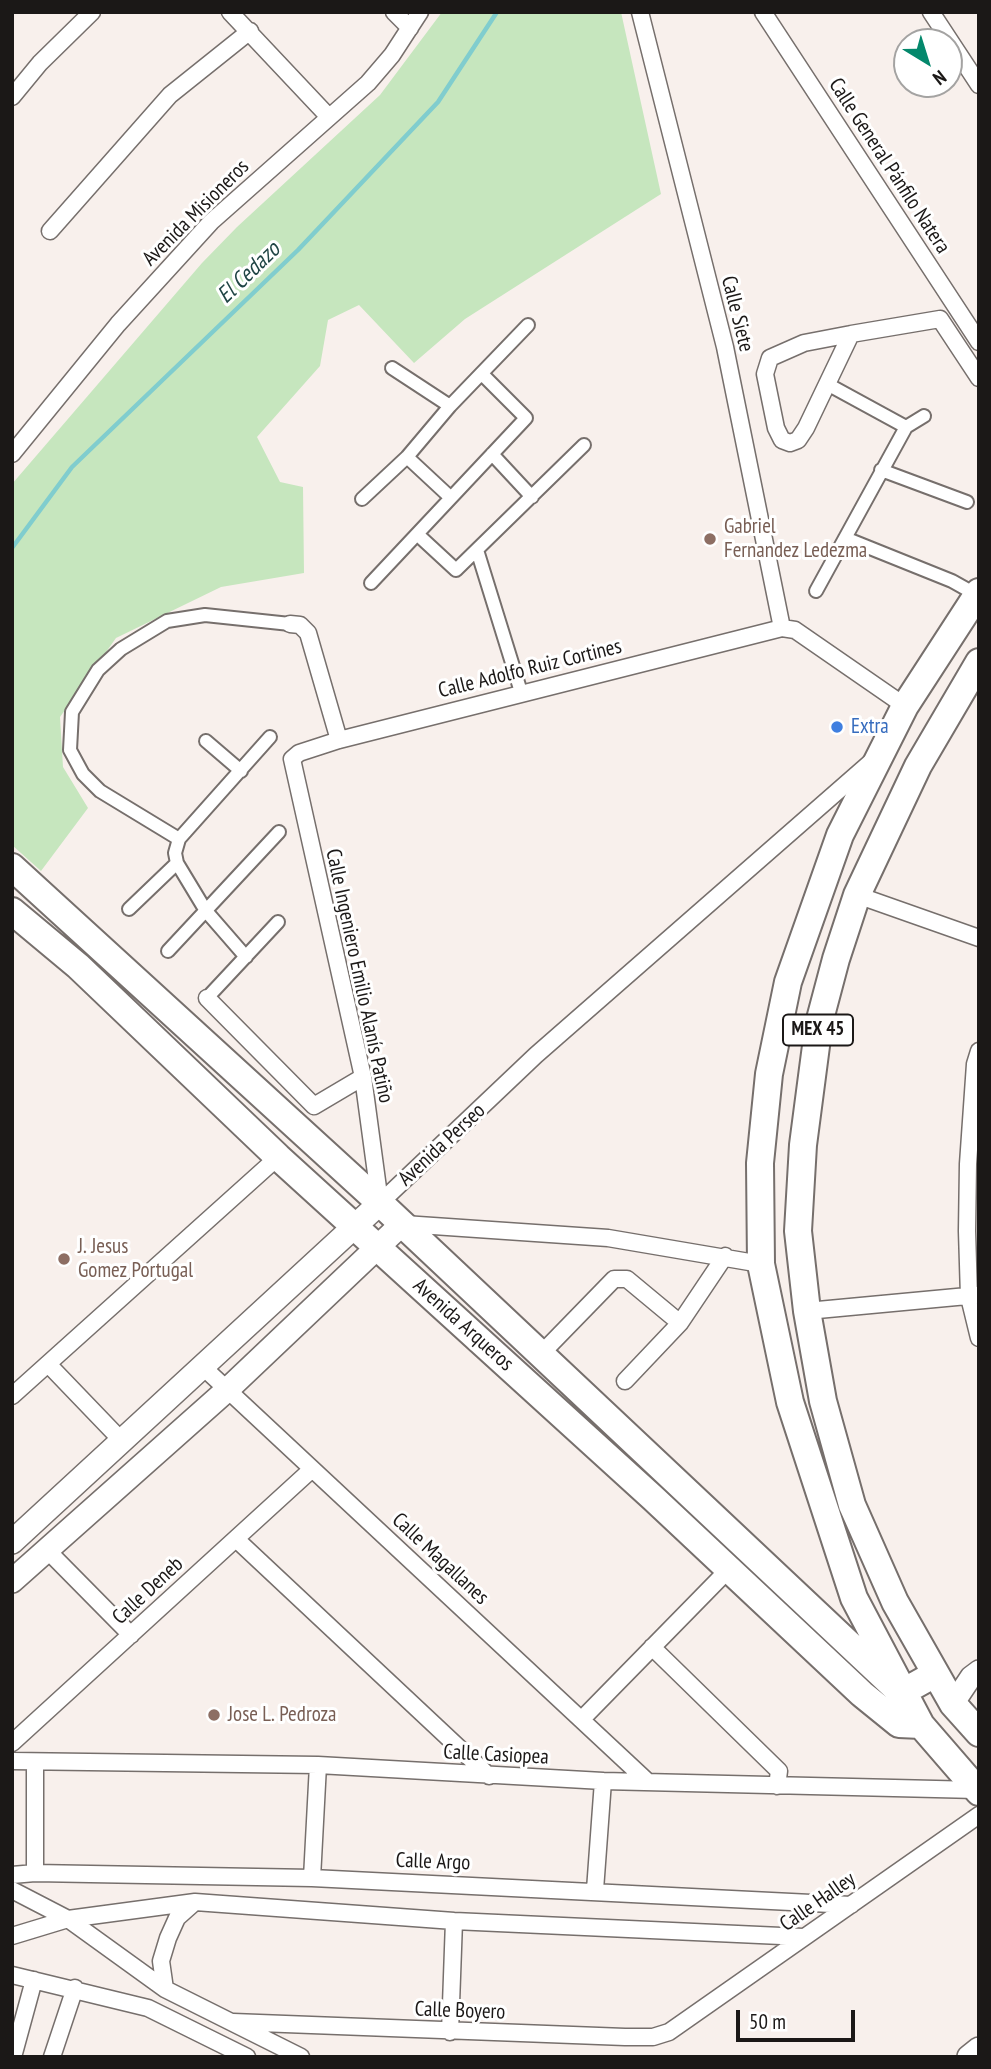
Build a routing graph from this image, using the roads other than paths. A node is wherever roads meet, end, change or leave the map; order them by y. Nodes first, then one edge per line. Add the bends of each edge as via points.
1 (92, 12) edge
2 (230, 12) edge
3 (394, 12) edge
4 (420, 12) edge
5 (640, 12) edge
6 (763, 12) edge
7 (931, 12) edge
8 (410, 28) junction
9 (250, 31) junction
10 (979, 85) edge
11 (12, 97) edge
12 (328, 116) junction
13 (50, 231) dead end
14 (528, 325) dead end
15 (851, 334) junction
16 (979, 342) edge
17 (391, 368) dead end
18 (483, 376) junction
19 (979, 378) edge
20 (828, 385) junction
21 (450, 406) junction
22 (924, 416) dead end
23 (906, 427) junction
24 (584, 445) dead end
25 (14, 448) edge
26 (492, 454) junction
27 (407, 457) junction
28 (881, 470) junction
29 (450, 497) junction
30 (532, 497) junction
31 (362, 499) dead end
32 (967, 502) dead end
33 (417, 534) junction
34 (845, 538) junction
35 (477, 550) junction
36 (371, 583) dead end
37 (816, 591) dead end
38 (978, 594) edge
39 (290, 624) joint
40 (782, 628) junction
41 (979, 662) edge
42 (520, 692) junction
43 (905, 706) junction
44 (270, 737) dead end
45 (339, 740) junction
46 (205, 741) dead end
47 (878, 756) junction
48 (292, 759) joint
49 (241, 771) junction
50 (279, 832) dead end
51 (179, 839) junction
52 (177, 863) junction
53 (12, 867) edge
54 (857, 895) junction
55 (129, 908) dead end
56 (12, 911) edge
57 (206, 911) junction
58 (278, 922) dead end
59 (979, 938) edge
60 (168, 951) dead end
61 (246, 957) junction
62 (207, 998) joint
63 (979, 1051) edge
64 (363, 1077) junction
65 (278, 1157) junction
66 (380, 1203) junction
67 (402, 1224) junction
68 (356, 1226) junction
69 (377, 1247) junction
70 (724, 1256) junction
71 (761, 1264) junction
72 (974, 1296) edge
73 (807, 1311) junction
74 (680, 1323) junction
75 (979, 1338) edge
76 (541, 1354) junction
77 (48, 1364) junction
78 (203, 1367) junction
79 (625, 1381) dead end
80 (227, 1390) junction
81 (12, 1396) edge
82 (122, 1441) junction
83 (311, 1470) junction
84 (236, 1539) junction
85 (12, 1542) edge
86 (48, 1551) junction
87 (729, 1570) junction
88 (12, 1581) edge
89 (131, 1635) junction
90 (652, 1647) junction
91 (935, 1674) junction
92 (975, 1674) edge
93 (901, 1693) junction
94 (953, 1704) junction
95 (582, 1719) junction
96 (920, 1725) junction
97 (979, 1733) edge
98 (12, 1743) edge
99 (12, 1761) edge
100 (35, 1762) junction
101 (318, 1765) junction
102 (489, 1776) junction
103 (604, 1782) junction
104 (648, 1782) junction
105 (777, 1786) junction
106 (978, 1799) edge
107 (36, 1873) junction
108 (12, 1875) edge
109 (312, 1878) junction
110 (12, 1890) edge
111 (594, 1890) junction
112 (195, 1902) junction
113 (851, 1905) junction
114 (68, 1919) junction
115 (454, 1921) junction
116 (12, 1936) edge
117 (803, 1937) junction
118 (12, 1975) edge
119 (34, 1979) junction
120 (75, 1988) junction
121 (165, 1989) junction
122 (233, 2022) junction
123 (682, 2024) joint
124 (450, 2032) junction
125 (979, 2049) edge
126 (13, 2057) edge
127 (52, 2057) edge
128 (247, 2057) edge
129 (301, 2057) edge
130 (969, 2057) edge

1 - 11 street
2 - 9 street
3 - 8 street
4 - 8 street, Avenida Misioneros
5 - 40 street, Calle Siete via 725,347
6 - 16 street, Calle General Pánfilo Natera
7 - 10 street
8 - 12 street, Avenida Misioneros via 368,83
9 - 12 street
9 - 13 street via 170,95
12 - 25 street, Avenida Misioneros via 211,222
14 - 18 street
15 - 19 street via 940,319
15 - 20 street
15 - 20 street via 804,343 770,358 765,374 782,440 798,440
17 - 21 street
18 - 21 street
18 - 26 street via 526,418
20 - 23 street
21 - 27 street
22 - 23 street
23 - 28 street
24 - 30 street
26 - 29 street
26 - 30 street
27 - 29 street
27 - 31 street
28 - 32 street
28 - 34 street
29 - 33 street
30 - 35 street
33 - 35 street via 456,570
33 - 36 street
34 - 37 street
34 - 38 street
35 - 42 street
38 - 43 main road, MEX 45
39 - 45 street via 300,625 308,633
39 - 51 street via 205,615 167,621 121,649 98,670 72,712 70,750 83,774 100,791
40 - 42 street, Calle Adolfo Ruiz Cortines
40 - 43 street via 794,630
41 - 54 main road, MEX 45 via 918,766
42 - 45 street, Calle Adolfo Ruiz Cortines
43 - 47 main road, MEX 45
44 - 49 street
45 - 48 street, Calle Adolfo Ruiz Cortines
46 - 49 street
47 - 66 street, Avenida Perseo via 536,1055
47 - 71 main road, MEX 45 via 840,835 788,982 769,1074 760,1163
48 - 64 street, Calle Ingeniero Emilio Alanís Patiño
49 - 51 street
50 - 57 street
51 - 52 street
52 - 55 street
52 - 57 street
53 - 66 main road, Avenida Arqueros
54 - 59 street
54 - 73 main road, MEX 45 via 819,1023 803,1145 798,1231
56 - 65 main road, Avenida Arqueros via 78,966
57 - 60 street
57 - 61 street
58 - 61 street
61 - 62 street
62 - 64 street via 314,1106
63 - 72 street via 968,1164
64 - 66 street, Calle Ingeniero Emilio Alanís Patiño
65 - 68 main road, Avenida Arqueros
65 - 77 street
66 - 67 main road, Avenida Arqueros
66 - 68 main road, Avenida Perseo
67 - 69 main road
67 - 70 street via 608,1238
67 - 76 main road, Avenida Arqueros
68 - 69 main road, Avenida Arqueros
68 - 78 main road, Avenida Perseo
69 - 80 main road
69 - 87 main road, Avenida Arqueros
70 - 71 street
70 - 74 street
71 - 93 main road, MEX 45 via 790,1402 855,1598
72 - 73 street
72 - 75 street
73 - 91 main road, MEX 45 via 823,1401 852,1505 895,1602
74 - 76 street via 626,1279 614,1279
74 - 79 street
76 - 93 main road, Avenida Arqueros
77 - 81 street
77 - 82 street
78 - 80 street, Calle Magallanes
78 - 82 main road, Avenida Perseo
80 - 83 street, Calle Magallanes
80 - 86 main road
82 - 85 main road, Avenida Perseo
83 - 84 street, Calle Deneb
83 - 95 street, Calle Magallanes
84 - 89 street, Calle Deneb
84 - 102 street
86 - 88 main road
86 - 89 street
87 - 90 street
87 - 96 main road, Avenida Arqueros via 887,1716 900,1724
89 - 98 street, Calle Deneb
90 - 95 street
90 - 105 street via 779,1771
91 - 92 street
91 - 93 main road
91 - 94 main road, MEX 45
92 - 94 street
93 - 96 main road, MEX 45
94 - 96 main road
94 - 97 main road, MEX 45
95 - 104 street, Calle Magallanes
96 - 106 main road, MEX 45
99 - 100 street, Calle Casiopea
100 - 101 street, Calle Casiopea
100 - 107 street
101 - 102 street, Calle Casiopea
101 - 109 street
102 - 103 street, Calle Casiopea
103 - 104 street, Calle Casiopea
103 - 111 street
104 - 105 street, Calle Casiopea
105 - 106 street, Calle Casiopea
106 - 113 street, Calle Halley
107 - 108 street, Calle Argo
107 - 109 street, Calle Argo
109 - 111 street, Calle Argo
110 - 114 street
111 - 113 street, Calle Argo
112 - 114 street
112 - 115 street
112 - 121 street via 177,1918 168,1938 162,1961
113 - 117 street, Calle Halley
114 - 116 street
114 - 121 street
115 - 117 street
115 - 124 street
117 - 123 street, Calle Halley
118 - 119 street
119 - 120 street
119 - 126 street
120 - 127 street
120 - 128 street via 148,2008
121 - 122 street
122 - 124 street, Calle Boyero
122 - 129 street
123 - 124 street, Calle Boyero via 653,2036
125 - 130 main road

